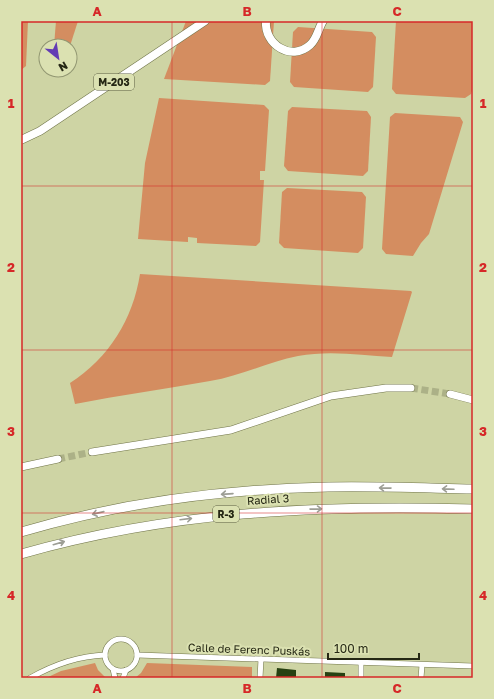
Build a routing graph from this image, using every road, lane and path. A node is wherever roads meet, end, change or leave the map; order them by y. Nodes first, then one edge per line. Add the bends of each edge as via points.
1 (205, 21) edge
2 (266, 21) edge
3 (321, 23) edge
4 (21, 140) edge
5 (411, 388) tunnel mouth
6 (450, 394) tunnel mouth
7 (473, 400) edge
8 (92, 452) tunnel mouth
9 (58, 459) tunnel mouth
10 (21, 467) edge
11 (473, 489) edge
12 (473, 509) edge
13 (21, 532) edge
14 (21, 554) edge
15 (105, 655) junction
16 (137, 656) junction
17 (261, 659) junction
18 (361, 663) junction
19 (422, 665) junction
20 (473, 666) edge
21 (113, 669) junction
22 (126, 670) junction
23 (30, 678) edge
24 (115, 678) edge
25 (123, 678) edge
26 (260, 678) edge
27 (361, 678) edge
28 (421, 678) edge

1 - 4 main road, M-203 via 40,132
2 - 3 main road via 271,42 288,52 300,51 310,46 317,37
5 - 8 street via 386,388 331,396 231,430
6 - 7 street
9 - 10 street
11 -> 13 highway, Radial 3 / R-3 via 328,487 216,494 107,511
14 -> 12 highway, Radial 3 / R-3 via 64,542 167,521 219,515 291,509
15 - 16 street via 112,642 122,639 131,642
15 - 21 street via 107,663
15 - 23 street via 70,660
16 - 17 street, Calle de Ferenc Puskás
16 - 22 street via 134,664
17 - 18 street, Calle de Ferenc Puskás
17 - 26 street
18 - 19 street, Calle de Ferenc Puskás
18 - 27 street
19 - 20 street, Calle de Ferenc Puskás
19 - 28 street
21 - 22 street
21 - 24 street
22 - 25 street

